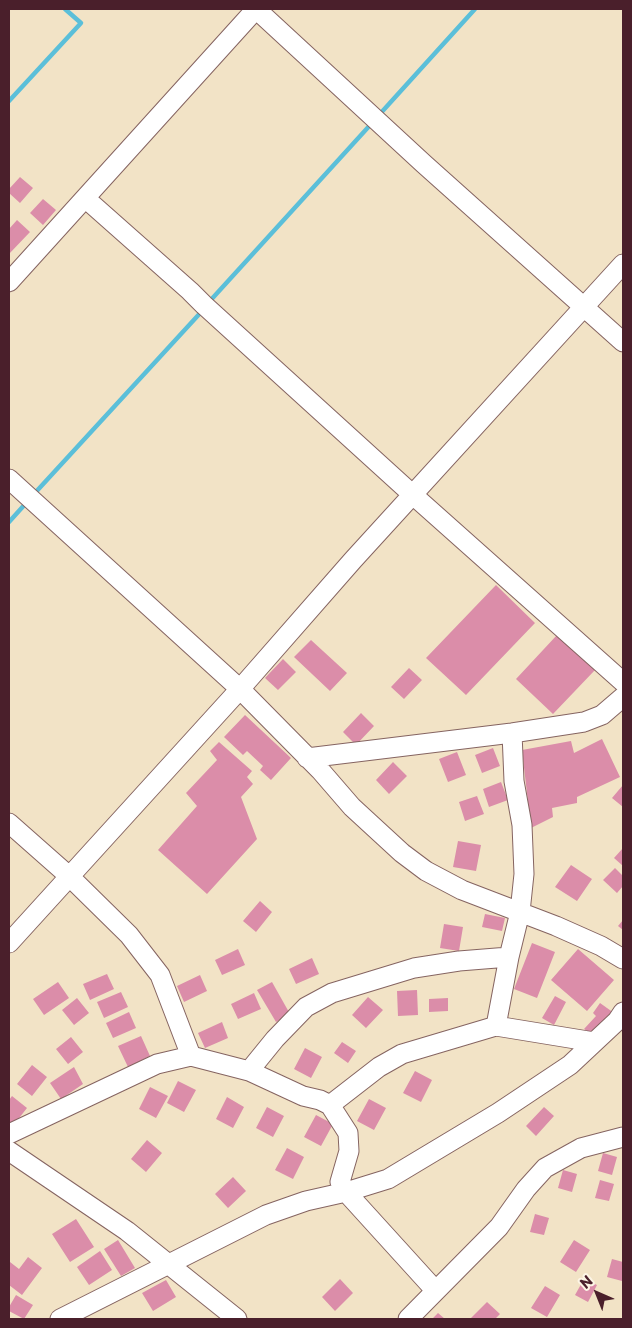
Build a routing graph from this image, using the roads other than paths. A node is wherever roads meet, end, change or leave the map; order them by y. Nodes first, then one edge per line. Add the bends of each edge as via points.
1 (256, 9) edge
2 (85, 198) junction
3 (623, 264) edge
4 (9, 282) edge
5 (585, 307) junction
6 (623, 342) edge
7 (9, 479) edge
8 (413, 495) junction
9 (623, 682) edge
10 (240, 689) junction
11 (623, 697) edge
12 (512, 733) junction
13 (307, 758) junction
14 (9, 823) edge
15 (70, 876) junction
16 (520, 912) junction
17 (9, 943) edge
18 (509, 957) junction
19 (623, 959) edge
20 (623, 1012) edge
21 (496, 1026) junction
22 (594, 1042) junction
23 (191, 1056) junction
24 (249, 1071) junction
25 (330, 1105) junction
26 (9, 1134) edge
27 (623, 1137) edge
28 (12, 1159) edge
29 (346, 1192) junction
30 (170, 1263) junction
31 (436, 1290) junction
32 (60, 1319) edge
33 (237, 1319) edge
34 (408, 1319) edge

1 - 2 street
1 - 5 street
2 - 4 street
2 - 8 street
3 - 5 street
5 - 6 street
5 - 8 street
7 - 10 street
8 - 9 street
8 - 10 street
10 - 13 street
10 - 15 street
11 - 12 street via 602,715 584,722
12 - 13 street
12 - 16 street via 524,874
13 - 16 street via 352,807 426,871 462,890
14 - 15 street
15 - 17 street
15 - 23 street via 129,934 160,975
16 - 18 street
16 - 19 street via 601,946
18 - 21 street
18 - 24 street via 460,960 414,968 332,993 306,1007
20 - 22 street
21 - 22 street
21 - 25 street via 402,1054 379,1067
22 - 29 street via 570,1065 481,1123 388,1179
23 - 24 street
23 - 26 street via 158,1064
24 - 25 street
25 - 29 street via 348,1133 349,1151 340,1182
27 - 31 street via 581,1148 545,1168 499,1227
28 - 30 street via 92,1206
29 - 30 street via 266,1215
29 - 31 street
30 - 32 street
30 - 33 street
31 - 34 street

